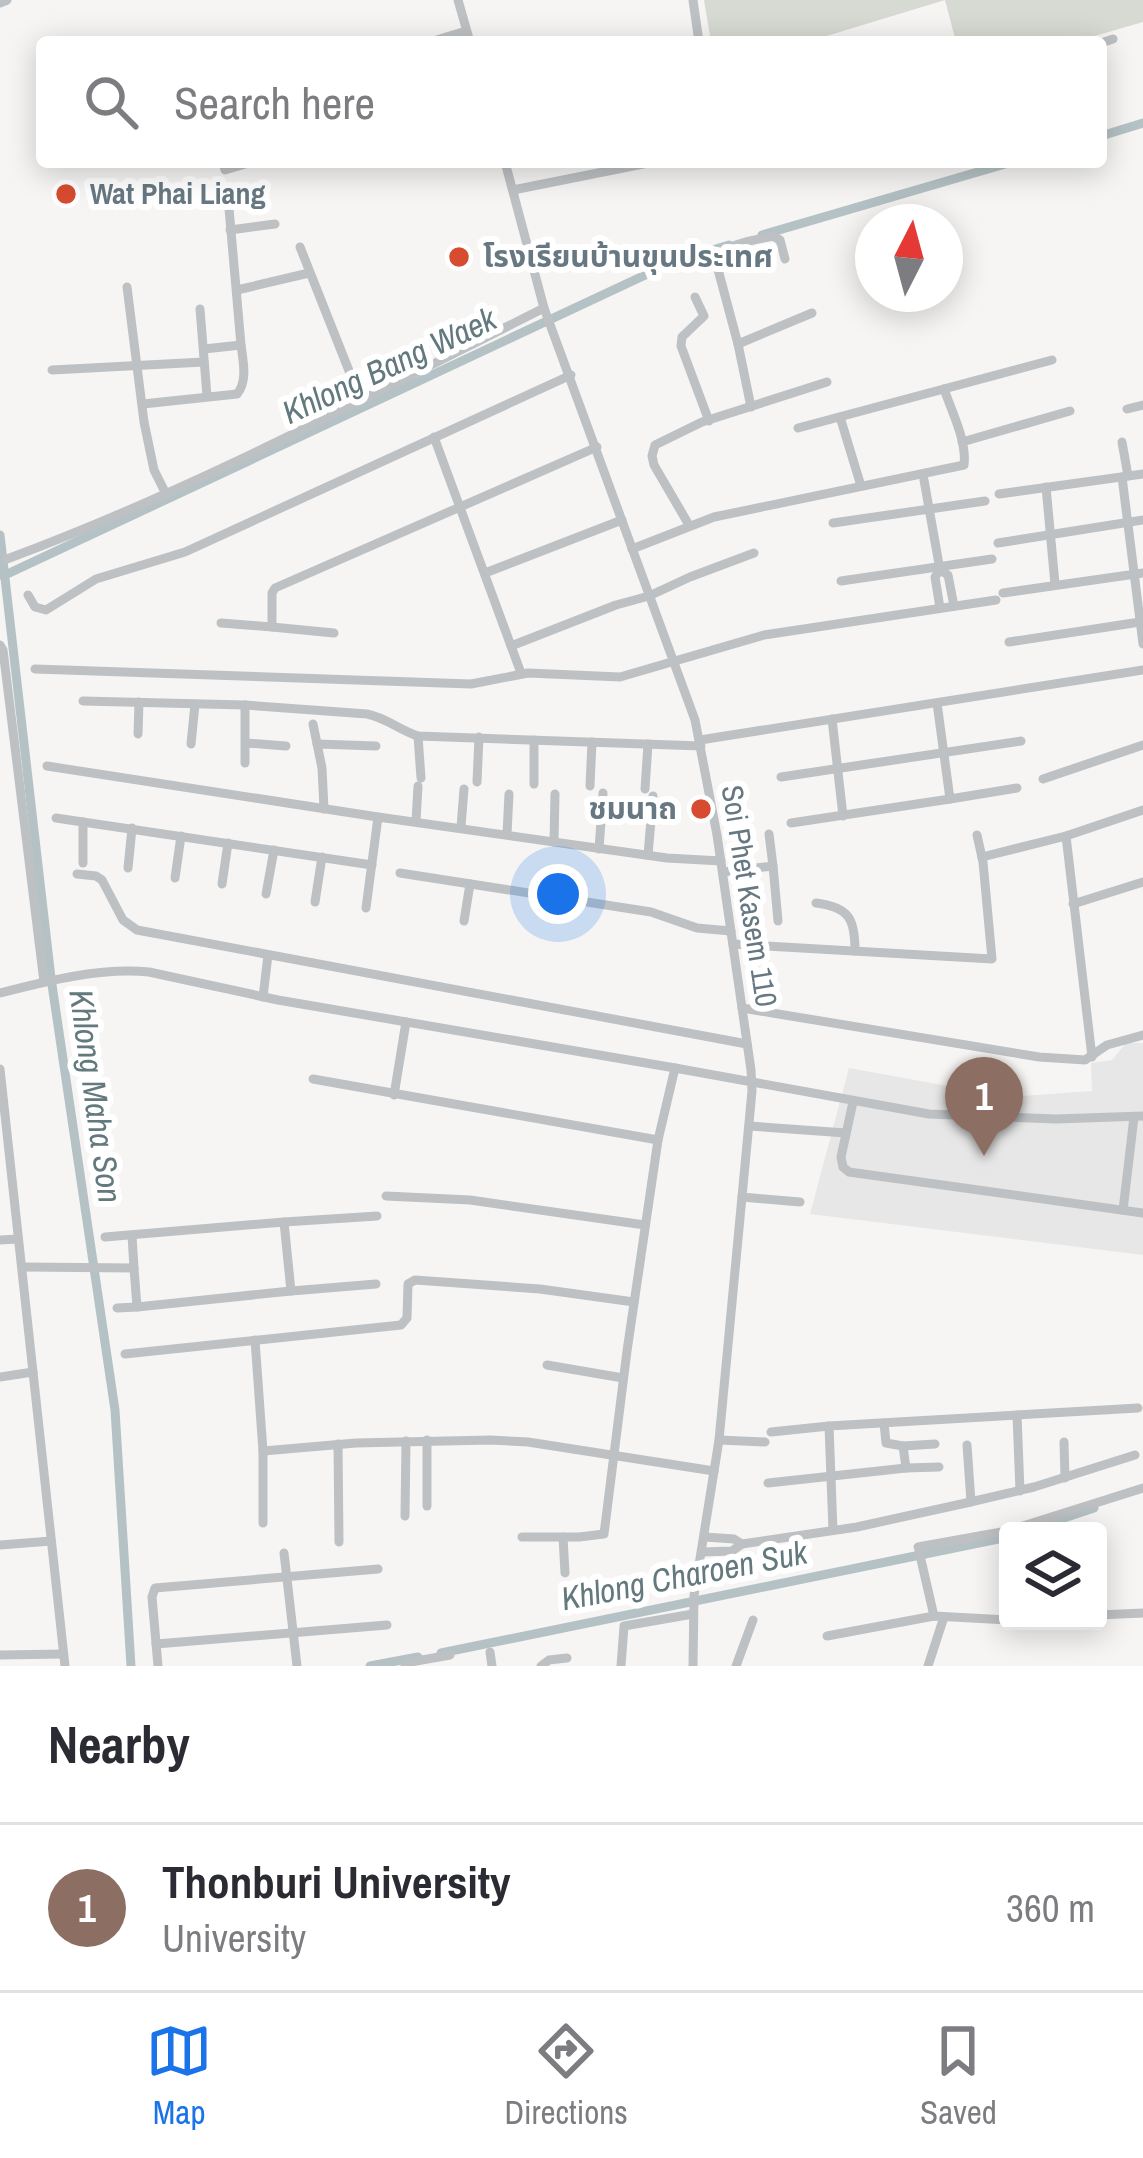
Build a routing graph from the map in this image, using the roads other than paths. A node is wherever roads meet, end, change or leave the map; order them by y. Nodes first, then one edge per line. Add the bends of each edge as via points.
1 (458, 0) edge
2 (693, 0) edge
3 (468, 36) edge
4 (698, 36) edge
5 (1113, 39) dead end
6 (1107, 41) edge
7 (507, 168) edge
8 (623, 168) edge
9 (513, 190) junction
10 (228, 197) dead end
11 (275, 224) dead end
12 (230, 230) junction
13 (300, 247) dead end
14 (785, 259) dead end
15 (309, 273) junction
16 (127, 287) dead end
17 (237, 290) junction
18 (695, 297) dead end
19 (200, 308) dead end
20 (545, 310) junction
21 (812, 313) dead end
22 (738, 344) junction
23 (241, 345) junction
24 (204, 349) junction
25 (1052, 360) dead end
26 (204, 362) junction
27 (135, 364) junction
28 (52, 370) dead end
29 (571, 375) junction
30 (827, 382) dead end
31 (944, 388) junction
32 (207, 396) junction
33 (361, 400) junction
34 (143, 404) junction
35 (1143, 405) edge
36 (751, 407) junction
37 (1126, 409) dead end
38 (1070, 411) dead end
39 (840, 417) junction
40 (709, 421) junction
41 (798, 428) dead end
42 (434, 436) junction
43 (962, 442) junction
44 (1123, 442) dead end
45 (597, 447) junction
46 (1143, 474) edge
47 (1125, 476) junction
48 (924, 480) dead end
49 (861, 487) junction
50 (1046, 487) junction
51 (166, 494) junction
52 (999, 494) dead end
53 (985, 501) dead end
54 (461, 508) junction
55 (929, 509) junction
56 (622, 520) junction
57 (1143, 520) edge
58 (1128, 521) junction
59 (833, 523) dead end
60 (688, 525) junction
61 (1050, 535) junction
62 (998, 543) dead end
63 (632, 549) junction
64 (754, 554) dead end
65 (8, 559) dead end
66 (992, 559) dead end
67 (939, 568) junction
68 (484, 573) junction
69 (1139, 574) edge
70 (841, 581) dead end
71 (1055, 584) junction
72 (28, 595) dead end
73 (649, 596) junction
74 (954, 606) junction
75 (940, 608) junction
76 (1142, 622) edge
77 (220, 623) dead end
78 (272, 627) junction
79 (334, 633) dead end
80 (1009, 642) dead end
81 (1143, 644) edge
82 (0, 645) edge
83 (511, 646) junction
84 (676, 663) junction
85 (35, 668) dead end
86 (1143, 670) edge
87 (521, 673) junction
88 (83, 701) dead end
89 (139, 702) junction
90 (937, 703) junction
91 (195, 704) junction
92 (245, 705) junction
93 (832, 719) junction
94 (313, 724) dead end
95 (138, 734) dead end
96 (418, 736) junction
97 (479, 737) junction
98 (534, 740) junction
99 (1021, 741) dead end
100 (592, 742) junction
101 (247, 743) junction
102 (701, 743) junction
103 (191, 744) dead end
104 (317, 744) junction
105 (648, 744) junction
106 (1143, 745) edge
107 (286, 746) dead end
108 (376, 746) dead end
109 (944, 754) junction
110 (245, 763) dead end
111 (47, 766) dead end
112 (838, 769) junction
113 (781, 777) dead end
114 (1043, 779) dead end
115 (477, 782) dead end
116 (534, 784) dead end
117 (590, 786) dead end
118 (1017, 788) dead end
119 (464, 789) dead end
120 (603, 793) dead end
121 (509, 794) dead end
122 (555, 794) dead end
123 (950, 799) junction
124 (324, 809) junction
125 (1143, 810) edge
126 (843, 816) junction
127 (378, 817) junction
128 (56, 818) dead end
129 (416, 821) junction
130 (83, 822) junction
131 (791, 823) dead end
132 (461, 827) junction
133 (132, 828) junction
134 (507, 834) junction
135 (769, 834) dead end
136 (181, 836) junction
137 (977, 836) dead end
138 (1066, 836) junction
139 (554, 842) junction
140 (228, 843) junction
141 (598, 849) junction
142 (274, 850) junction
143 (648, 855) junction
144 (322, 857) junction
145 (982, 857) junction
146 (372, 865) junction
147 (773, 866) junction
148 (722, 867) junction
149 (128, 868) dead end
150 (400, 873) dead end
151 (554, 875) dead end
152 (176, 878) dead end
153 (1143, 882) edge
154 (222, 884) dead end
155 (470, 884) junction
156 (266, 894) dead end
157 (551, 897) junction
158 (315, 902) dead end
159 (816, 903) dead end
160 (1073, 904) junction
161 (366, 908) dead end
162 (464, 921) dead end
163 (778, 921) dead end
164 (731, 931) junction
165 (733, 944) junction
166 (855, 951) junction
167 (268, 955) junction
168 (48, 982) junction
169 (0, 992) edge
170 (263, 997) junction
171 (742, 1008) junction
172 (406, 1022) junction
173 (1143, 1035) edge
174 (747, 1044) junction
175 (1092, 1057) junction
176 (675, 1069) junction
177 (0, 1070) edge
178 (314, 1079) dead end
179 (752, 1083) junction
180 (394, 1095) junction
181 (853, 1102) junction
182 (1138, 1117) edge
183 (749, 1126) junction
184 (846, 1133) junction
185 (658, 1140) junction
186 (386, 1196) dead end
187 (742, 1197) junction
188 (800, 1202) dead end
189 (1123, 1210) junction
190 (1143, 1213) edge
191 (377, 1216) dead end
192 (284, 1222) junction
193 (645, 1225) junction
194 (132, 1236) junction
195 (105, 1237) dead end
196 (18, 1239) junction
197 (0, 1240) edge
198 (23, 1268) junction
199 (134, 1268) junction
200 (376, 1283) dead end
201 (291, 1291) junction
202 (634, 1302) junction
203 (137, 1306) junction
204 (117, 1308) dead end
205 (255, 1340) junction
206 (125, 1354) dead end
207 (547, 1366) dead end
208 (33, 1372) junction
209 (0, 1377) edge
210 (623, 1378) junction
211 (892, 1404) dead end
212 (1138, 1408) dead end
213 (1017, 1415) junction
214 (888, 1423) junction
215 (830, 1426) junction
216 (427, 1440) junction
217 (719, 1440) junction
218 (406, 1441) junction
219 (1064, 1442) dead end
220 (338, 1444) junction
221 (935, 1444) dead end
222 (967, 1445) dead end
223 (903, 1446) junction
224 (263, 1451) junction
225 (615, 1455) junction
226 (1135, 1455) dead end
227 (939, 1467) dead end
228 (906, 1468) junction
229 (714, 1471) junction
230 (830, 1475) junction
231 (1065, 1478) junction
232 (768, 1483) dead end
233 (1143, 1488) edge
234 (1020, 1491) junction
235 (971, 1502) junction
236 (427, 1505) dead end
237 (405, 1516) dead end
238 (263, 1523) dead end
239 (833, 1530) junction
240 (705, 1537) junction
241 (522, 1538) dead end
242 (563, 1538) junction
243 (51, 1541) junction
244 (339, 1542) dead end
245 (742, 1544) junction
246 (0, 1545) edge
247 (284, 1552) dead end
248 (702, 1552) junction
249 (377, 1568) dead end
250 (565, 1573) dead end
251 (287, 1576) junction
252 (694, 1611) junction
253 (1143, 1613) edge
254 (1107, 1615) edge
255 (939, 1617) junction
256 (753, 1620) dead end
257 (999, 1620) edge
258 (387, 1625) dead end
259 (293, 1634) junction
260 (827, 1636) dead end
261 (156, 1644) junction
262 (490, 1652) dead end
263 (0, 1654) edge
264 (450, 1655) dead end
265 (567, 1658) dead end
266 (64, 1660) edge
267 (158, 1666) edge
268 (297, 1666) edge
269 (405, 1666) edge
270 (492, 1666) edge
271 (541, 1666) edge
272 (621, 1666) edge
273 (693, 1666) edge
274 (736, 1666) edge
275 (928, 1666) edge

1 - 3 street
2 - 4 street
5 - 6 street
7 - 9 street, Soi Phet Kasem 110
8 - 9 street
9 - 20 street, Soi Phet Kasem 110
10 - 12 street
11 - 12 street
12 - 17 street
13 - 15 street
14 - 22 street via 773,236 717,257
15 - 17 street
15 - 33 street
16 - 27 street
17 - 23 street
18 - 40 street via 704,316 681,346
19 - 24 street
20 - 29 street, Soi Phet Kasem 110
20 - 33 street
21 - 22 street
22 - 36 street
23 - 24 street
23 - 32 street via 242,389
24 - 26 street
25 - 31 street
26 - 27 street
26 - 32 street
27 - 28 street
27 - 34 street
29 - 42 street
29 - 45 street, Soi Phet Kasem 110
30 - 36 street
31 - 39 street
31 - 43 street
32 - 34 street
33 - 51 street
34 - 51 street
35 - 37 street
36 - 40 street
38 - 43 street
39 - 41 street
39 - 49 street
40 - 60 street via 652,452
42 - 54 street
42 - 72 street via 185,552 96,579 46,610
43 - 49 street via 964,465
44 - 47 street
45 - 54 street
45 - 56 street, Soi Phet Kasem 110
46 - 47 street
47 - 50 street
47 - 58 street
48 - 55 street
49 - 60 street
50 - 52 street
50 - 61 street
51 - 65 street
53 - 55 street
54 - 68 street
54 - 78 street via 275,588
55 - 59 street
55 - 67 street
56 - 63 street, Soi Phet Kasem 110
56 - 68 street
57 - 58 street
58 - 61 street
58 - 69 street
60 - 63 street
61 - 62 street
61 - 71 street
63 - 73 street, Soi Phet Kasem 110
64 - 73 street
66 - 67 street
67 - 70 street
67 - 74 street
67 - 75 street
68 - 83 street
69 - 71 street
69 - 76 street
71 - 74 street
73 - 83 street
73 - 84 street, Soi Phet Kasem 110
74 - 75 street
75 - 84 street via 764,635
76 - 80 street
76 - 81 street
77 - 78 street
78 - 79 street
82 - 168 street
83 - 87 street
84 - 87 street via 620,677
84 - 102 street, Soi Phet Kasem 110
85 - 87 street via 471,684
86 - 90 street
88 - 89 street
89 - 91 street
89 - 95 street
90 - 93 street
90 - 109 street
91 - 92 street
91 - 103 street
92 - 96 street via 368,714
92 - 101 street
93 - 102 street
93 - 112 street
94 - 104 street
96 - 97 street
96 - 129 street
97 - 98 street
97 - 115 street
98 - 100 street
98 - 116 street
99 - 109 street
100 - 105 street
100 - 117 street
101 - 107 street
101 - 110 street
102 - 105 street
102 - 148 street, Soi Phet Kasem 110
104 - 108 street
104 - 124 street
105 - 143 street
106 - 114 street
109 - 112 street
109 - 123 street
111 - 124 street
112 - 113 street
112 - 126 street
118 - 123 street
119 - 132 street
120 - 141 street
121 - 134 street
122 - 139 street
123 - 126 street
124 - 127 street
125 - 138 street
126 - 131 street
127 - 129 street
127 - 146 street
128 - 130 street
129 - 132 street
130 - 133 street
130 - 167 street via 80,869 102,880 128,926
132 - 134 street
133 - 136 street
133 - 149 street
134 - 139 street
135 - 147 street
136 - 140 street
136 - 152 street
137 - 145 street
138 - 145 street
138 - 160 street
139 - 141 street
140 - 142 street
140 - 154 street
141 - 143 street
142 - 144 street
142 - 156 street
143 - 148 street
144 - 146 street
144 - 158 street
145 - 166 street via 992,959
146 - 161 street
147 - 148 street
147 - 163 street
148 - 164 street, Soi Phet Kasem 110
150 - 155 street
151 - 157 street
153 - 160 street
155 - 157 street
155 - 162 street
157 - 164 street
159 - 166 street via 850,916
160 - 175 street
164 - 165 street, Soi Phet Kasem 110
165 - 166 street
165 - 171 street, Soi Phet Kasem 110
167 - 170 street
167 - 174 street
168 - 169 street
168 - 170 street via 139,971
170 - 172 street
171 - 174 street, Soi Phet Kasem 110
171 - 175 street via 1039,1057
172 - 176 street
172 - 180 street
173 - 175 street
174 - 179 street, Soi Phet Kasem 110
176 - 179 street
176 - 185 street
177 - 196 street
178 - 180 street
179 - 181 street
179 - 183 street, Soi Phet Kasem 110
180 - 185 street
181 - 182 street via 929,1114
181 - 184 street
182 - 189 street
183 - 184 street
183 - 187 street, Soi Phet Kasem 110
184 - 189 street via 841,1157 849,1172
185 - 193 street
186 - 193 street
187 - 188 street
187 - 217 street, Soi Phet Kasem 110
189 - 190 street
191 - 192 street
192 - 194 street
192 - 201 street
193 - 202 street
194 - 195 street
194 - 199 street
196 - 197 street
196 - 198 street
198 - 199 street
198 - 208 street
199 - 203 street
200 - 201 street
201 - 203 street
202 - 205 street via 416,1280 408,1284 400,1325
202 - 210 street
203 - 204 street
205 - 206 street
205 - 224 street
207 - 210 street
208 - 209 street
208 - 243 street
210 - 225 street
211 - 214 street
212 - 213 street
213 - 214 street
213 - 234 street
214 - 215 street
214 - 223 street via 886,1443
215 - 217 street
215 - 230 street
216 - 218 street
216 - 225 street via 528,1442
216 - 236 street
217 - 229 street, Soi Phet Kasem 110
218 - 220 street
218 - 237 street
219 - 231 street
220 - 224 street
220 - 244 street
221 - 223 street
222 - 235 street
223 - 228 street
224 - 238 street
225 - 229 street
225 - 242 street via 604,1534
226 - 231 street
227 - 228 street
228 - 230 street
229 - 240 street, Soi Phet Kasem 110
230 - 232 street
230 - 239 street
231 - 234 street
233 - 255 street via 920,1554
234 - 235 street
235 - 239 street
239 - 245 street
240 - 245 street
240 - 248 street, Soi Phet Kasem 110
241 - 242 street
242 - 250 street
243 - 246 street
243 - 266 street
245 - 248 street
247 - 251 street
248 - 252 street, Soi Phet Kasem 110
249 - 251 street
251 - 259 street
251 - 261 street via 155,1588
252 - 272 street via 624,1627
252 - 273 street, Soi Phet Kasem 110
253 - 254 street
255 - 257 street
255 - 260 street
255 - 275 street
256 - 274 street
258 - 259 street
259 - 261 street
259 - 268 street
261 - 267 street
262 - 270 street
263 - 266 street
264 - 269 street
265 - 271 street

